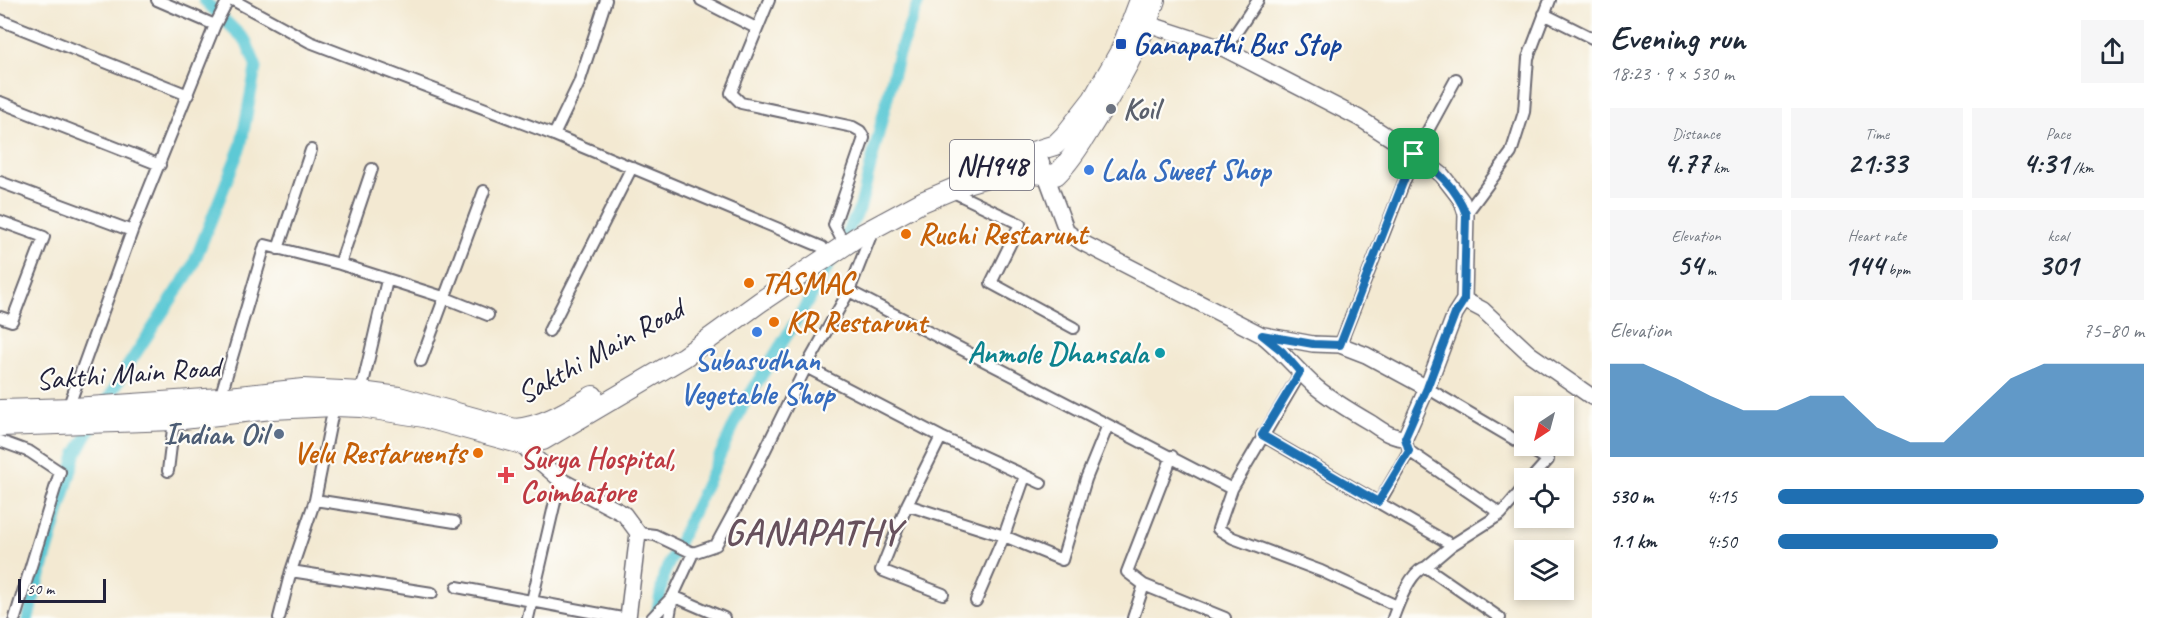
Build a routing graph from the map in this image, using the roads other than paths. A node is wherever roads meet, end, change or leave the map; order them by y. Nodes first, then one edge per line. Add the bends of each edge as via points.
1 (157, 0) edge
2 (228, 0) edge
3 (233, 0) edge
4 (606, 0) edge
5 (701, 0) edge
6 (769, 0) edge
7 (1140, 0) edge
8 (1155, 0) edge
9 (1258, 0) edge
10 (1550, 0) edge
11 (1544, 14) junction
12 (0, 20) edge
13 (1148, 24) junction
14 (215, 25) junction
15 (756, 28) junction
16 (1592, 38) edge
17 (1225, 49) junction
18 (1456, 79) dead end
19 (188, 95) junction
20 (0, 102) edge
21 (1099, 102) junction
22 (554, 135) junction
23 (311, 150) dead end
24 (1037, 151) junction
25 (1414, 154) junction
26 (160, 165) junction
27 (632, 167) junction
28 (372, 169) dead end
29 (1047, 175) junction
30 (0, 182) edge
31 (949, 190) junction
32 (484, 191) dead end
33 (1466, 214) junction
34 (0, 221) edge
35 (857, 230) junction
36 (132, 231) junction
37 (822, 247) junction
38 (278, 249) junction
39 (340, 264) junction
40 (387, 280) junction
41 (849, 291) junction
42 (443, 297) junction
43 (1464, 300) junction
44 (488, 315) dead end
45 (0, 317) edge
46 (1074, 328) dead end
47 (549, 331) dead end
48 (1262, 335) junction
49 (1340, 345) junction
50 (421, 361) dead end
51 (806, 367) junction
52 (1300, 372) junction
53 (1427, 388) junction
54 (361, 392) junction
55 (1592, 397) edge
56 (220, 398) junction
57 (334, 406) junction
58 (0, 410) edge
59 (69, 413) junction
60 (174, 420) junction
61 (1108, 425) junction
62 (0, 426) edge
63 (1262, 435) junction
64 (519, 437) junction
65 (941, 437) junction
66 (1514, 439) edge
67 (0, 441) edge
68 (1407, 445) junction
69 (1172, 456) junction
70 (1543, 456) edge
71 (1540, 468) edge
72 (168, 471) dead end
73 (1024, 476) junction
74 (562, 481) junction
75 (1041, 483) dead end
76 (1232, 489) junction
77 (1514, 499) edge
78 (315, 500) junction
79 (1378, 502) junction
80 (907, 505) junction
81 (1501, 514) junction
82 (455, 522) dead end
83 (638, 533) junction
84 (1004, 536) junction
85 (1452, 545) junction
86 (693, 553) junction
87 (1426, 567) junction
88 (291, 571) junction
89 (1144, 585) junction
90 (457, 587) dead end
91 (432, 593) dead end
92 (943, 594) dead end
93 (673, 596) junction
94 (532, 601) junction
95 (976, 601) dead end
96 (1397, 606) junction
97 (15, 618) edge
98 (279, 618) edge
99 (528, 618) edge
100 (622, 618) edge
101 (628, 618) edge
102 (652, 618) edge
103 (669, 618) edge
104 (724, 618) edge
105 (1133, 618) edge
106 (1225, 618) edge
107 (1393, 618) edge
108 (1500, 618) edge

1 - 14 street
2 - 14 street
3 - 22 street via 310,42
4 - 22 street via 579,82
5 - 15 street
6 - 15 street
7 - 21 highway, NH948
8 - 13 highway, NH948
9 - 17 street
10 - 11 street
11 - 16 street
11 - 33 street via 1528,58 1524,112 1511,153
12 - 19 street
13 - 17 main road
13 - 21 highway, NH948 via 1135,53
14 - 19 street
15 - 35 street via 730,93 741,103 860,131 864,138 834,225
17 - 25 main road via 1359,118
18 - 25 street
19 - 26 street
20 - 26 street
21 - 24 highway, Sakthi Main Road / NH948 via 1055,146
21 - 29 highway, NH948 via 1064,168 1056,175
22 - 27 street
23 - 38 street
24 - 29 main road
24 - 35 highway, Sakthi Main Road / NH948 via 954,176
25 - 33 main road via 1442,175
25 - 49 street
26 - 36 street
27 - 37 street
27 - 47 street
28 - 39 street
29 - 31 highway, NH948 via 1020,172 991,176
29 - 48 main road via 1067,232
30 - 36 street
31 - 35 highway, NH948
31 - 46 street via 1020,224 991,283
32 - 42 street
33 - 43 main road
34 - 45 street via 44,237 12,321
35 - 37 highway, Sakthi Main Road / NH948
35 - 41 street
35 - 64 highway, NH948 via 684,357 543,440
36 - 59 street
37 - 64 highway, Sakthi Main Road / NH948 via 668,353 527,429
38 - 39 street
38 - 56 street via 265,245
39 - 40 street
40 - 42 street
40 - 54 street
41 - 51 street
41 - 61 street
42 - 44 street
42 - 50 street
43 - 53 main road
43 - 55 main road via 1483,309 1530,354
48 - 49 main road
48 - 52 main road
49 - 53 main road
51 - 65 street
51 - 86 street via 716,545
52 - 63 street
52 - 68 main road via 1335,402
53 - 66 street
53 - 68 main road
54 - 56 highway, Sakthi Main Road / NH948 via 303,389
54 - 64 highway, Sakthi Main Road / NH948 via 399,397
56 - 59 highway, Sakthi Main Road / NH948
57 - 60 highway, NH948
57 - 64 highway, NH948 via 424,417
57 - 78 street
58 - 59 highway, Sakthi Main Road / NH948
59 - 60 highway, NH948 via 124,422
59 - 62 highway, NH948
60 - 72 street
61 - 69 street
61 - 84 street via 1086,479 1062,560
63 - 76 street
63 - 79 street
64 - 74 main road
65 - 73 street
65 - 80 street
67 - 97 street via 30,452 60,472
68 - 79 street
68 - 81 street
69 - 76 street
69 - 89 street via 1127,572
70 - 71 street via 1548,459
73 - 75 street
73 - 84 street
74 - 83 main road via 624,514
74 - 94 street
76 - 96 street via 1218,529
77 - 81 street
78 - 82 street
78 - 88 street
79 - 85 street
80 - 84 street
80 - 92 street via 880,570
81 - 85 street
83 - 86 street via 655,535
83 - 101 main road
84 - 95 street
85 - 87 street
86 - 93 street
87 - 96 street via 1412,577
87 - 108 street
88 - 91 street
88 - 98 street
89 - 105 street
89 - 106 street
90 - 94 street
93 - 102 street
93 - 103 street
93 - 104 street
94 - 99 street
94 - 100 street
96 - 107 street

